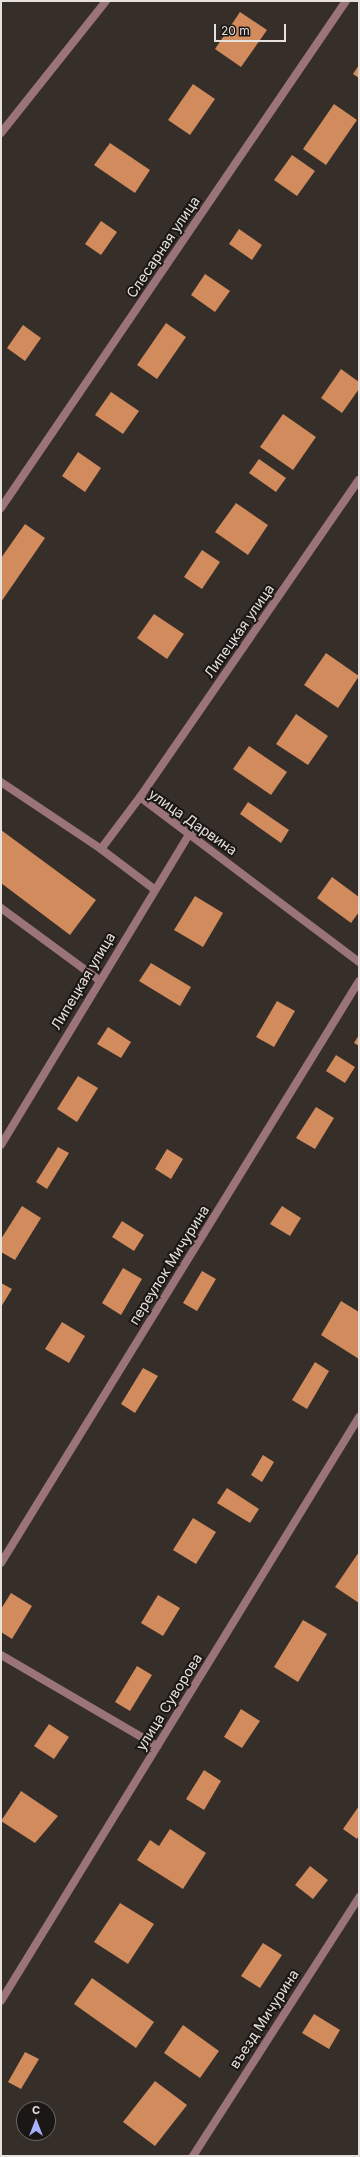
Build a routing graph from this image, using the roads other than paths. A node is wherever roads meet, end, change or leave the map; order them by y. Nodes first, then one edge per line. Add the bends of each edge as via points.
1 (106, 1) edge
2 (346, 1) edge
3 (1, 133) edge
4 (359, 480) edge
5 (1, 508) edge
6 (1, 782) edge
7 (140, 797) junction
8 (190, 833) junction
9 (101, 849) junction
10 (154, 889) junction
11 (1, 908) edge
12 (359, 962) edge
13 (99, 980) junction
14 (359, 982) edge
15 (1, 1145) edge
16 (359, 1417) edge
17 (1, 1563) edge
18 (1, 1655) edge
19 (157, 1746) junction
20 (359, 1897) edge
21 (1, 2001) edge
22 (192, 2156) edge

1 - 3 street
2 - 5 street, Слесарная улица
4 - 7 street, Липецкая улица
6 - 9 street
7 - 8 street, улица Дарвина
7 - 9 street, улица Дарвина
8 - 10 street, Липецкая улица
8 - 12 street, улица Дарвина
9 - 10 street
10 - 13 street, Липецкая улица
11 - 13 street
13 - 15 street, Липецкая улица
14 - 17 street, переулок Мичурина
16 - 19 street, улица Суворова
18 - 19 street
19 - 21 street, улица Суворова
20 - 22 street, въезд Мичурина

